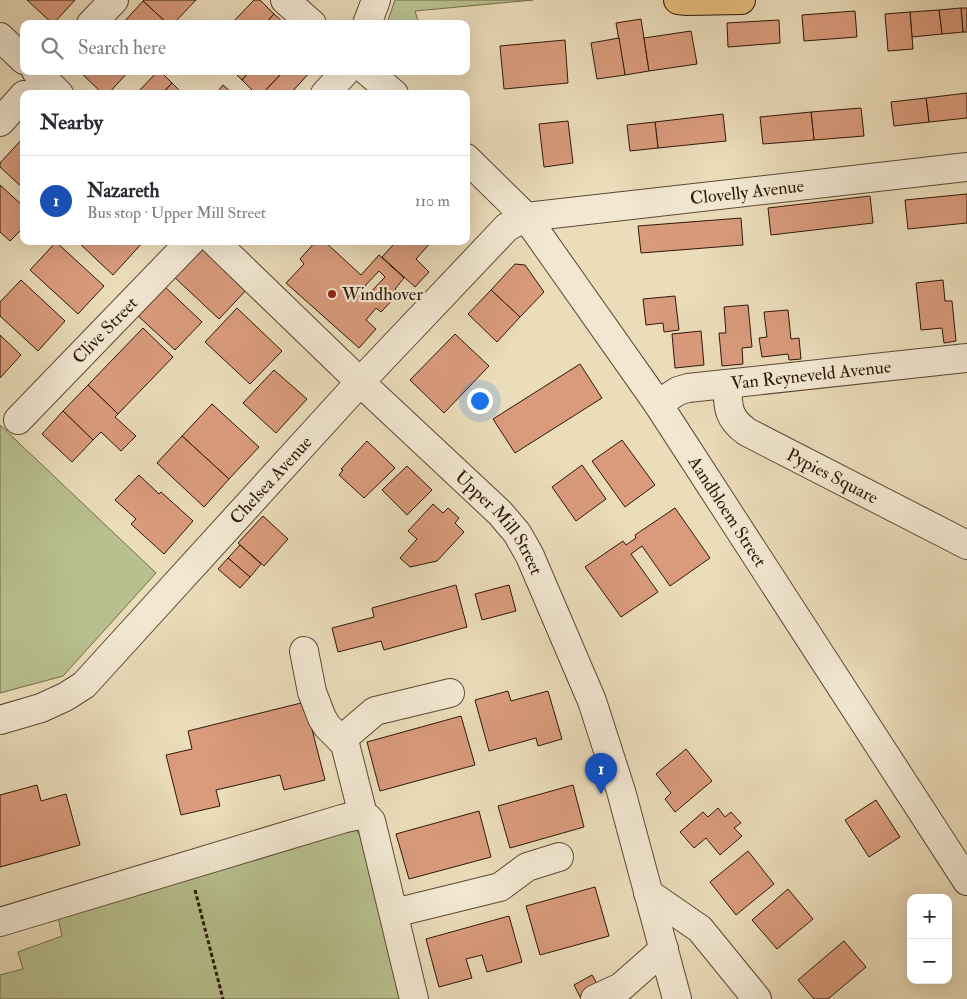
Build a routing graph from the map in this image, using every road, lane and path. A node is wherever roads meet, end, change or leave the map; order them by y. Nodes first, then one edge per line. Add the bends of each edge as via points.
1 (114, 0) edge
2 (285, 0) edge
3 (376, 0) edge
4 (678, 0) edge
5 (740, 0) edge
6 (95, 20) edge
7 (308, 20) edge
8 (369, 20) edge
9 (0, 37) edge
10 (20, 61) edge
11 (342, 75) edge
12 (372, 75) edge
13 (36, 80) edge
14 (27, 90) edge
15 (329, 90) edge
16 (389, 90) edge
17 (20, 99) edge
18 (0, 122) edge
19 (470, 162) edge
20 (967, 168) edge
21 (526, 217) junction
22 (187, 245) edge
23 (218, 245) edge
24 (967, 358) edge
25 (360, 382) junction
26 (727, 384) junction
27 (658, 404) junction
28 (18, 420) dead end
29 (967, 545) edge
30 (304, 651) dead end
31 (450, 693) dead end
32 (0, 720) edge
33 (341, 740) junction
34 (364, 815) junction
35 (559, 857) dead end
36 (189, 866) junction
37 (967, 881) edge
38 (648, 893) junction
39 (394, 913) junction
40 (0, 922) edge
41 (664, 949) junction
42 (673, 997) edge
43 (223, 999) edge
44 (414, 999) edge
45 (595, 999) edge
46 (757, 999) edge

1 - 6 street
2 - 7 street
3 - 8 street
4 - 5 main road
9 - 10 street
11 - 15 street
12 - 16 street
13 - 14 street
17 - 18 street
19 - 21 street, Aandbloem Street
20 - 21 street, Clovelly Avenue
21 - 25 street, Chelsea Avenue via 507,227
21 - 27 street, Aandbloem Street
22 - 28 street, Clive Street
23 - 25 street, Upper Mill Street
24 - 26 street, Van Reyneveld Avenue
25 - 32 street, Chelsea Avenue via 84,685 41,708
25 - 38 street, Upper Mill Street via 500,513 530,556 592,701 621,790
26 - 27 street, Van Reyneveld Avenue via 683,389
26 - 29 street, Pypies Square via 728,406 736,425
27 - 37 street, Aandbloem Street
30 - 33 street via 312,692 322,718
31 - 33 street via 375,711
33 - 34 street via 345,744
34 - 36 street
34 - 39 street via 371,821
35 - 39 street via 527,867 500,886
36 - 40 street
36 - 43 path
38 - 41 street, Upper Mill Street
38 - 46 street via 700,929
39 - 44 street
41 - 42 street, Upper Mill Street
41 - 45 street via 620,987

